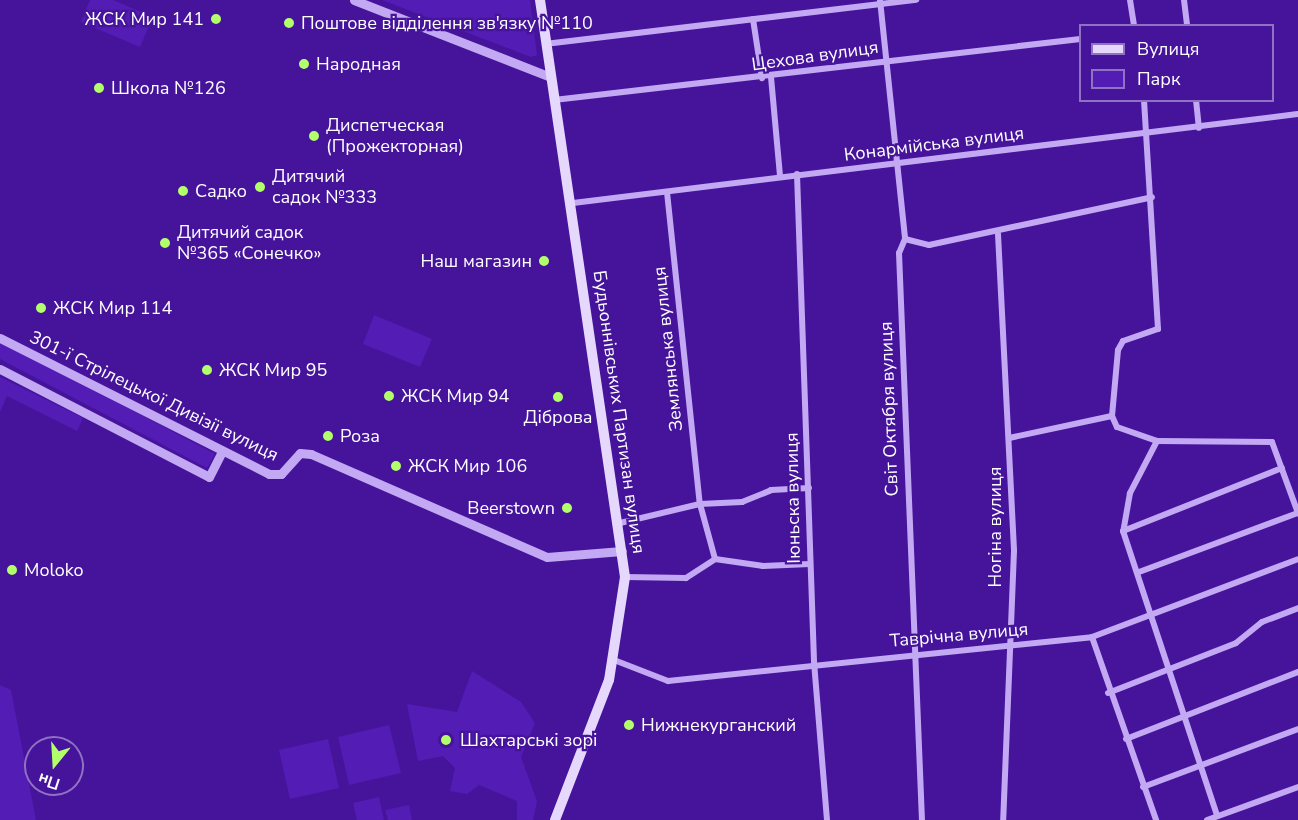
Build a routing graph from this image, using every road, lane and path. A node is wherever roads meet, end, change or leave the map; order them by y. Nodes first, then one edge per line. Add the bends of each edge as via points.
1 (354, 0) edge
2 (540, 0) edge
3 (916, 0) edge
4 (1130, 0) edge
5 (1184, 0) edge
6 (881, 2) edge
7 (753, 19) junction
8 (1134, 24) edge
9 (1187, 24) edge
10 (1079, 39) edge
11 (545, 44) junction
12 (889, 61) junction
13 (548, 76) junction
14 (771, 77) junction
15 (762, 78) junction
16 (552, 100) junction
17 (1144, 102) edge
18 (1196, 102) edge
19 (1298, 114) edge
20 (1199, 128) junction
21 (1150, 133) junction
22 (901, 163) junction
23 (797, 174) junction
24 (780, 176) junction
25 (667, 192) junction
26 (1152, 198) junction
27 (573, 203) junction
28 (998, 234) junction
29 (905, 239) junction
30 (0, 338) edge
31 (0, 369) edge
32 (1112, 416) junction
33 (1009, 438) junction
34 (1156, 441) junction
35 (222, 452) junction
36 (1282, 468) junction
37 (809, 488) junction
38 (700, 504) junction
39 (1298, 513) edge
40 (620, 524) junction
41 (1123, 531) junction
42 (622, 551) junction
43 (715, 559) junction
44 (1298, 559) edge
45 (810, 564) junction
46 (1139, 572) junction
47 (625, 577) junction
48 (1298, 608) edge
49 (1151, 612) junction
50 (1092, 637) junction
51 (1007, 647) junction
52 (912, 653) junction
53 (614, 660) junction
54 (814, 662) junction
55 (1168, 670) junction
56 (1298, 672) edge
57 (1108, 693) junction
58 (1182, 717) junction
59 (1298, 729) edge
60 (1126, 740) junction
61 (1200, 766) junction
62 (1143, 787) junction
63 (1298, 787) edge
64 (1217, 816) junction
65 (555, 820) edge
66 (827, 820) edge
67 (922, 820) edge
68 (1003, 820) edge
69 (1156, 820) edge
70 (1207, 820) edge

1 - 13 street
2 - 11 main road, Будьоннівських Партизан вулиця
3 - 6 street
4 - 8 street
5 - 9 street
6 - 7 street
6 - 12 street, Світ Октября вулиця
7 - 11 street
7 - 15 street
10 - 12 street, Цехова вулиця
11 - 13 main road, Будьоннівських Партизан вулиця
12 - 14 street, Цехова вулиця
12 - 22 street, Світ Октября вулиця
13 - 16 main road, Будьоннівських Партизан вулиця
14 - 15 street, Цехова вулиця
14 - 24 street
15 - 16 street, Цехова вулиця
16 - 27 main road, Будьоннівських Партизан вулиця
17 - 21 street
18 - 20 street
19 - 20 street, Конармійська вулиця
20 - 21 street, Конармійська вулиця
21 - 22 street, Конармійська вулиця
21 - 26 street
22 - 23 street, Конармійська вулиця
22 - 29 street, Світ Октября вулиця
23 - 24 street, Конармійська вулиця
23 - 37 street, Iюньска вулиця
24 - 25 street, Конармійська вулиця
25 - 27 street, Конармійська вулиця
25 - 38 street, Землянська вулиця
26 - 28 street via 1087,208
26 - 32 street via 1158,329 1123,341 1118,350
27 - 40 main road, Будьоннівських Партизан вулиця
28 - 29 street via 929,245
28 - 33 street, Ногіна вулиця
29 - 52 street, Світ Октября вулиця via 899,253
30 - 35 street, 301-ї Стрілецької Дивізії вулиця
31 - 35 street via 209,477
32 - 33 street
32 - 34 street via 1117,428
33 - 51 street, Ногіна вулиця via 1014,550
34 - 36 street via 1272,442
34 - 41 street via 1130,493
35 - 42 street, 301-ї Стрілецької Дивізії вулиця via 276,475 294,456 311,454 547,557
36 - 39 street
36 - 41 street
37 - 38 street via 771,490 742,502
37 - 45 street, Iюньска вулиця
38 - 40 street
38 - 43 street, Землянська вулиця
39 - 46 street
40 - 42 main road, Будьоннівських Партизан вулиця
41 - 46 street
42 - 47 main road, Будьоннівських Партизан вулиця
43 - 45 street via 764,566
43 - 47 street via 686,578
44 - 49 street, Таврічна вулиця
45 - 54 street, Iюньска вулиця
46 - 49 street
47 - 53 main road, Будьоннівських Партизан вулиця
48 - 55 street via 1262,622 1236,643
49 - 50 street, Таврічна вулиця
49 - 55 street
50 - 51 street, Таврічна вулиця
50 - 57 street
51 - 52 street, Таврічна вулиця
51 - 68 street, Ногіна вулиця
52 - 54 street, Таврічна вулиця
52 - 67 street, Світ Октября вулиця
53 - 54 street, Таврічна вулиця via 668,681
53 - 65 main road, Будьоннівських Партизан вулиця
54 - 66 street, Iюньска вулиця
55 - 57 street
55 - 58 street
56 - 58 street
57 - 60 street
58 - 60 street
58 - 61 street
59 - 61 street
60 - 62 street
61 - 62 street
61 - 64 street
62 - 69 street
63 - 64 street
64 - 70 street

